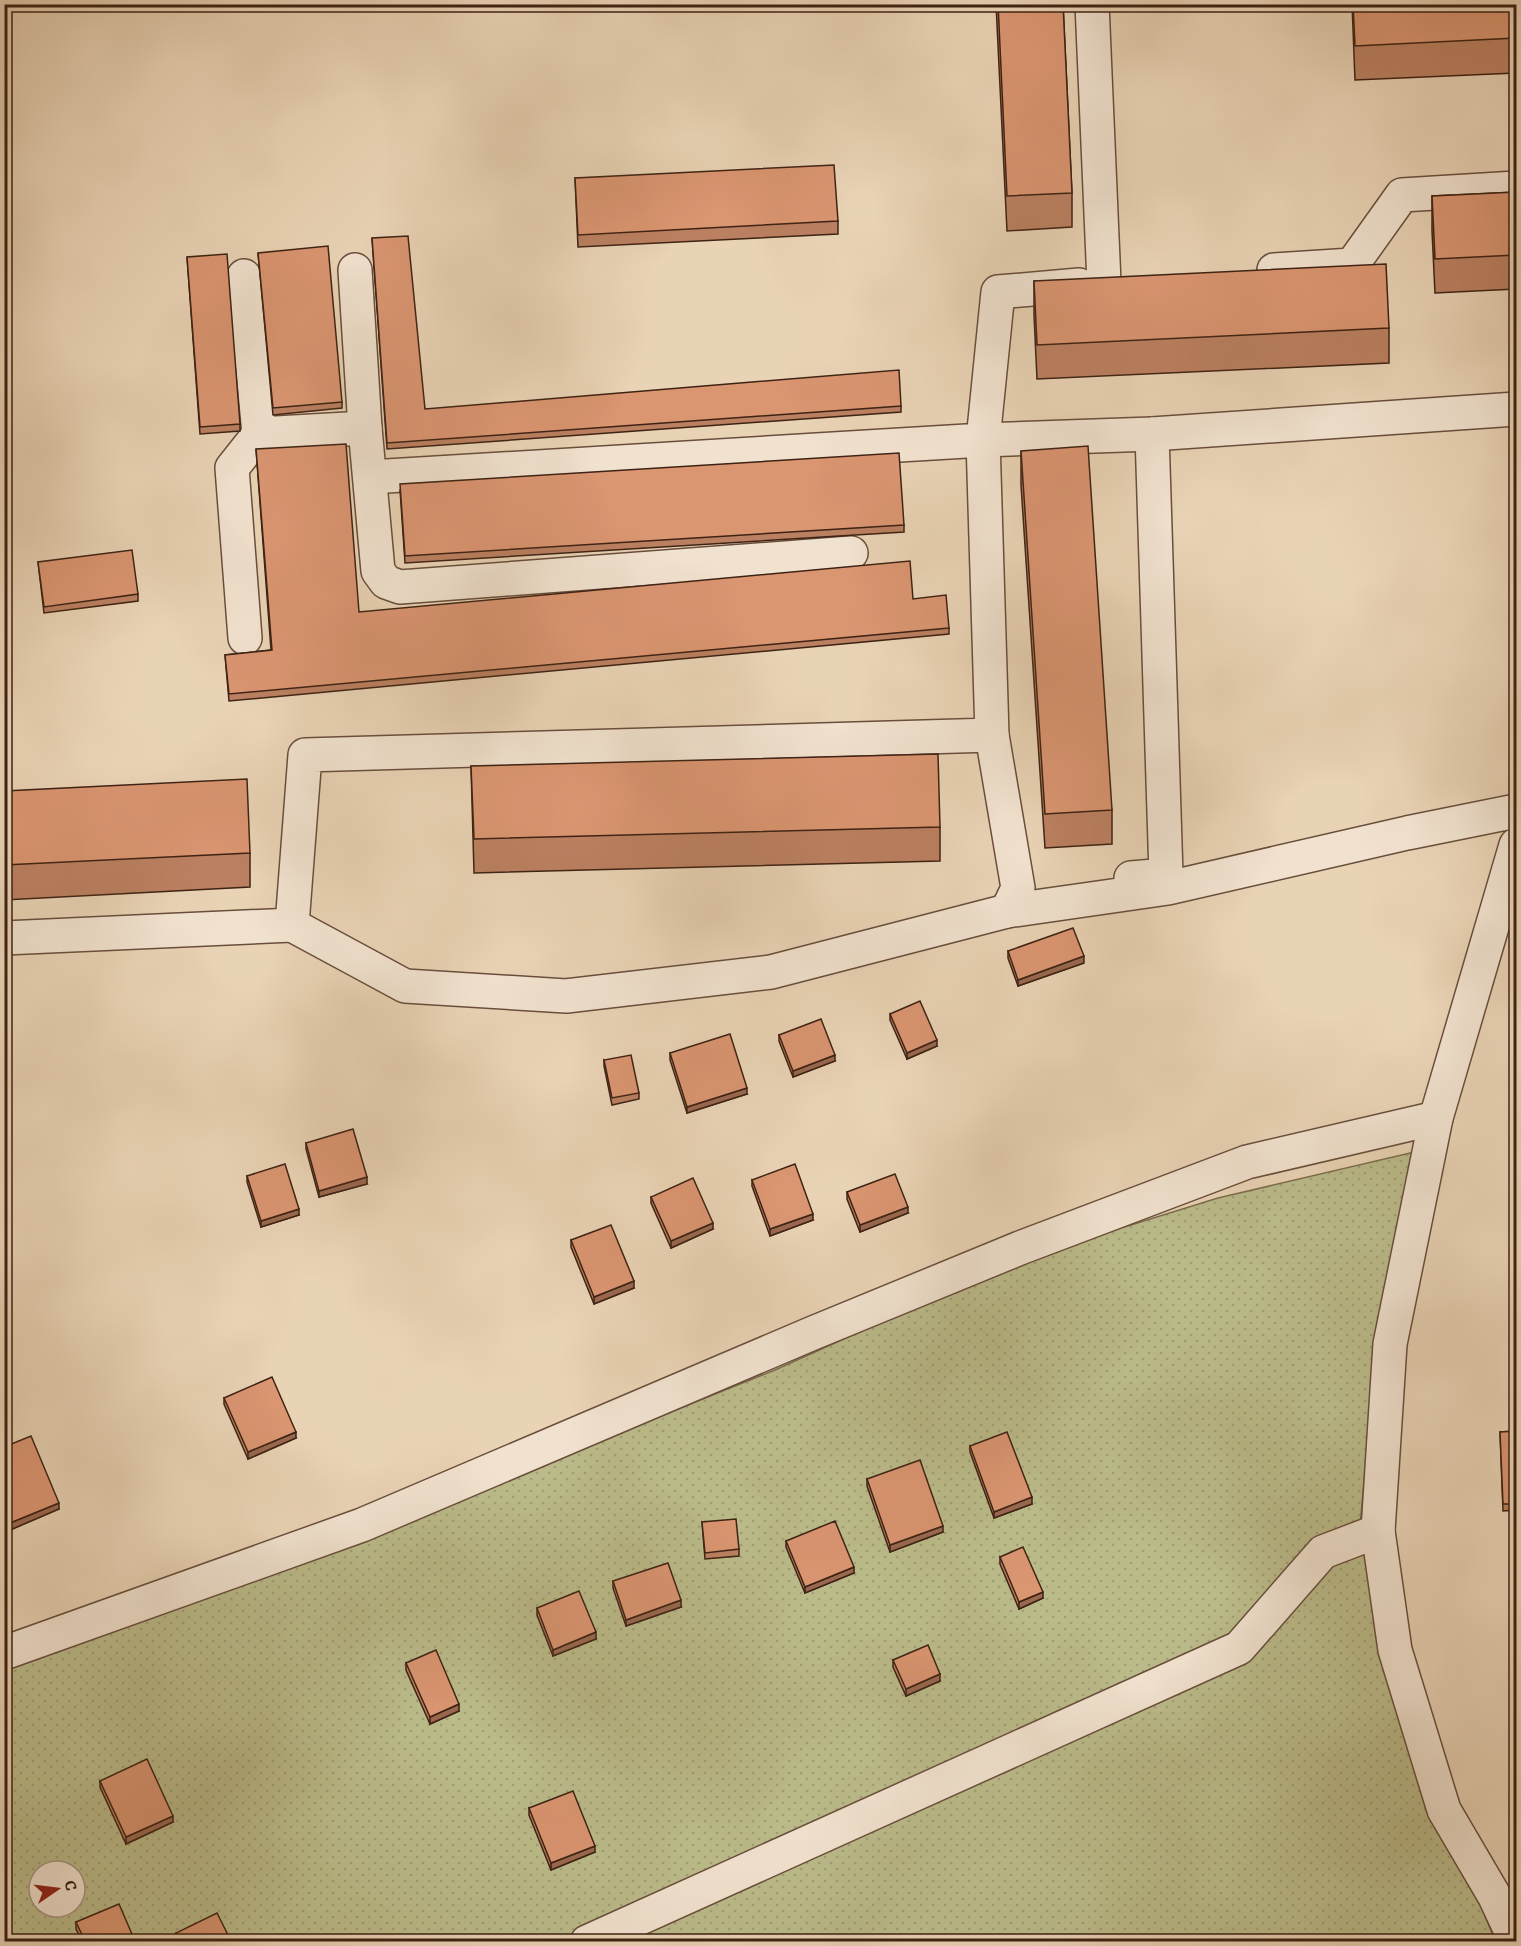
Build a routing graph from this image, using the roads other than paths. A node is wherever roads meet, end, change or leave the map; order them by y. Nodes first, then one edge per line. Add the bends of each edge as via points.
1 (1092, 4) edge
2 (1516, 188) edge
3 (355, 270) dead end
4 (1246, 273) edge
5 (244, 276) dead end
6 (1516, 409) edge
7 (365, 428) junction
8 (259, 434) junction
9 (1152, 435) junction
10 (983, 440) junction
11 (370, 477) junction
12 (851, 553) dead end
13 (244, 638) dead end
14 (992, 735) junction
15 (1516, 811) edge
16 (1516, 845) edge
17 (1167, 881) junction
18 (1013, 900) junction
19 (291, 925) junction
20 (4, 938) edge
21 (1436, 1118) junction
22 (1378, 1531) junction
23 (4, 1653) edge
24 (1506, 1889) edge
25 (587, 1941) edge
26 (1516, 1941) edge

1 - 10 street via 1116,282 998,292
2 - 4 street via 1402,195 1352,265
3 - 7 street
5 - 8 street
6 - 9 street
7 - 8 street
7 - 11 street
8 - 13 street via 232,468
9 - 10 street
9 - 17 street
10 - 11 street
10 - 14 street
11 - 12 street via 378,571 386,582 400,587
14 - 18 street
14 - 19 street via 305,755
15 - 17 street
16 - 21 street
17 - 18 street
18 - 19 street via 771,972 566,996 405,986
19 - 20 street
21 - 22 street via 1390,1344
21 - 23 street via 1247,1162 824,1328 362,1525
22 - 24 street via 1395,1650 1444,1810
22 - 25 street via 1323,1552 1239,1648
24 - 26 street

